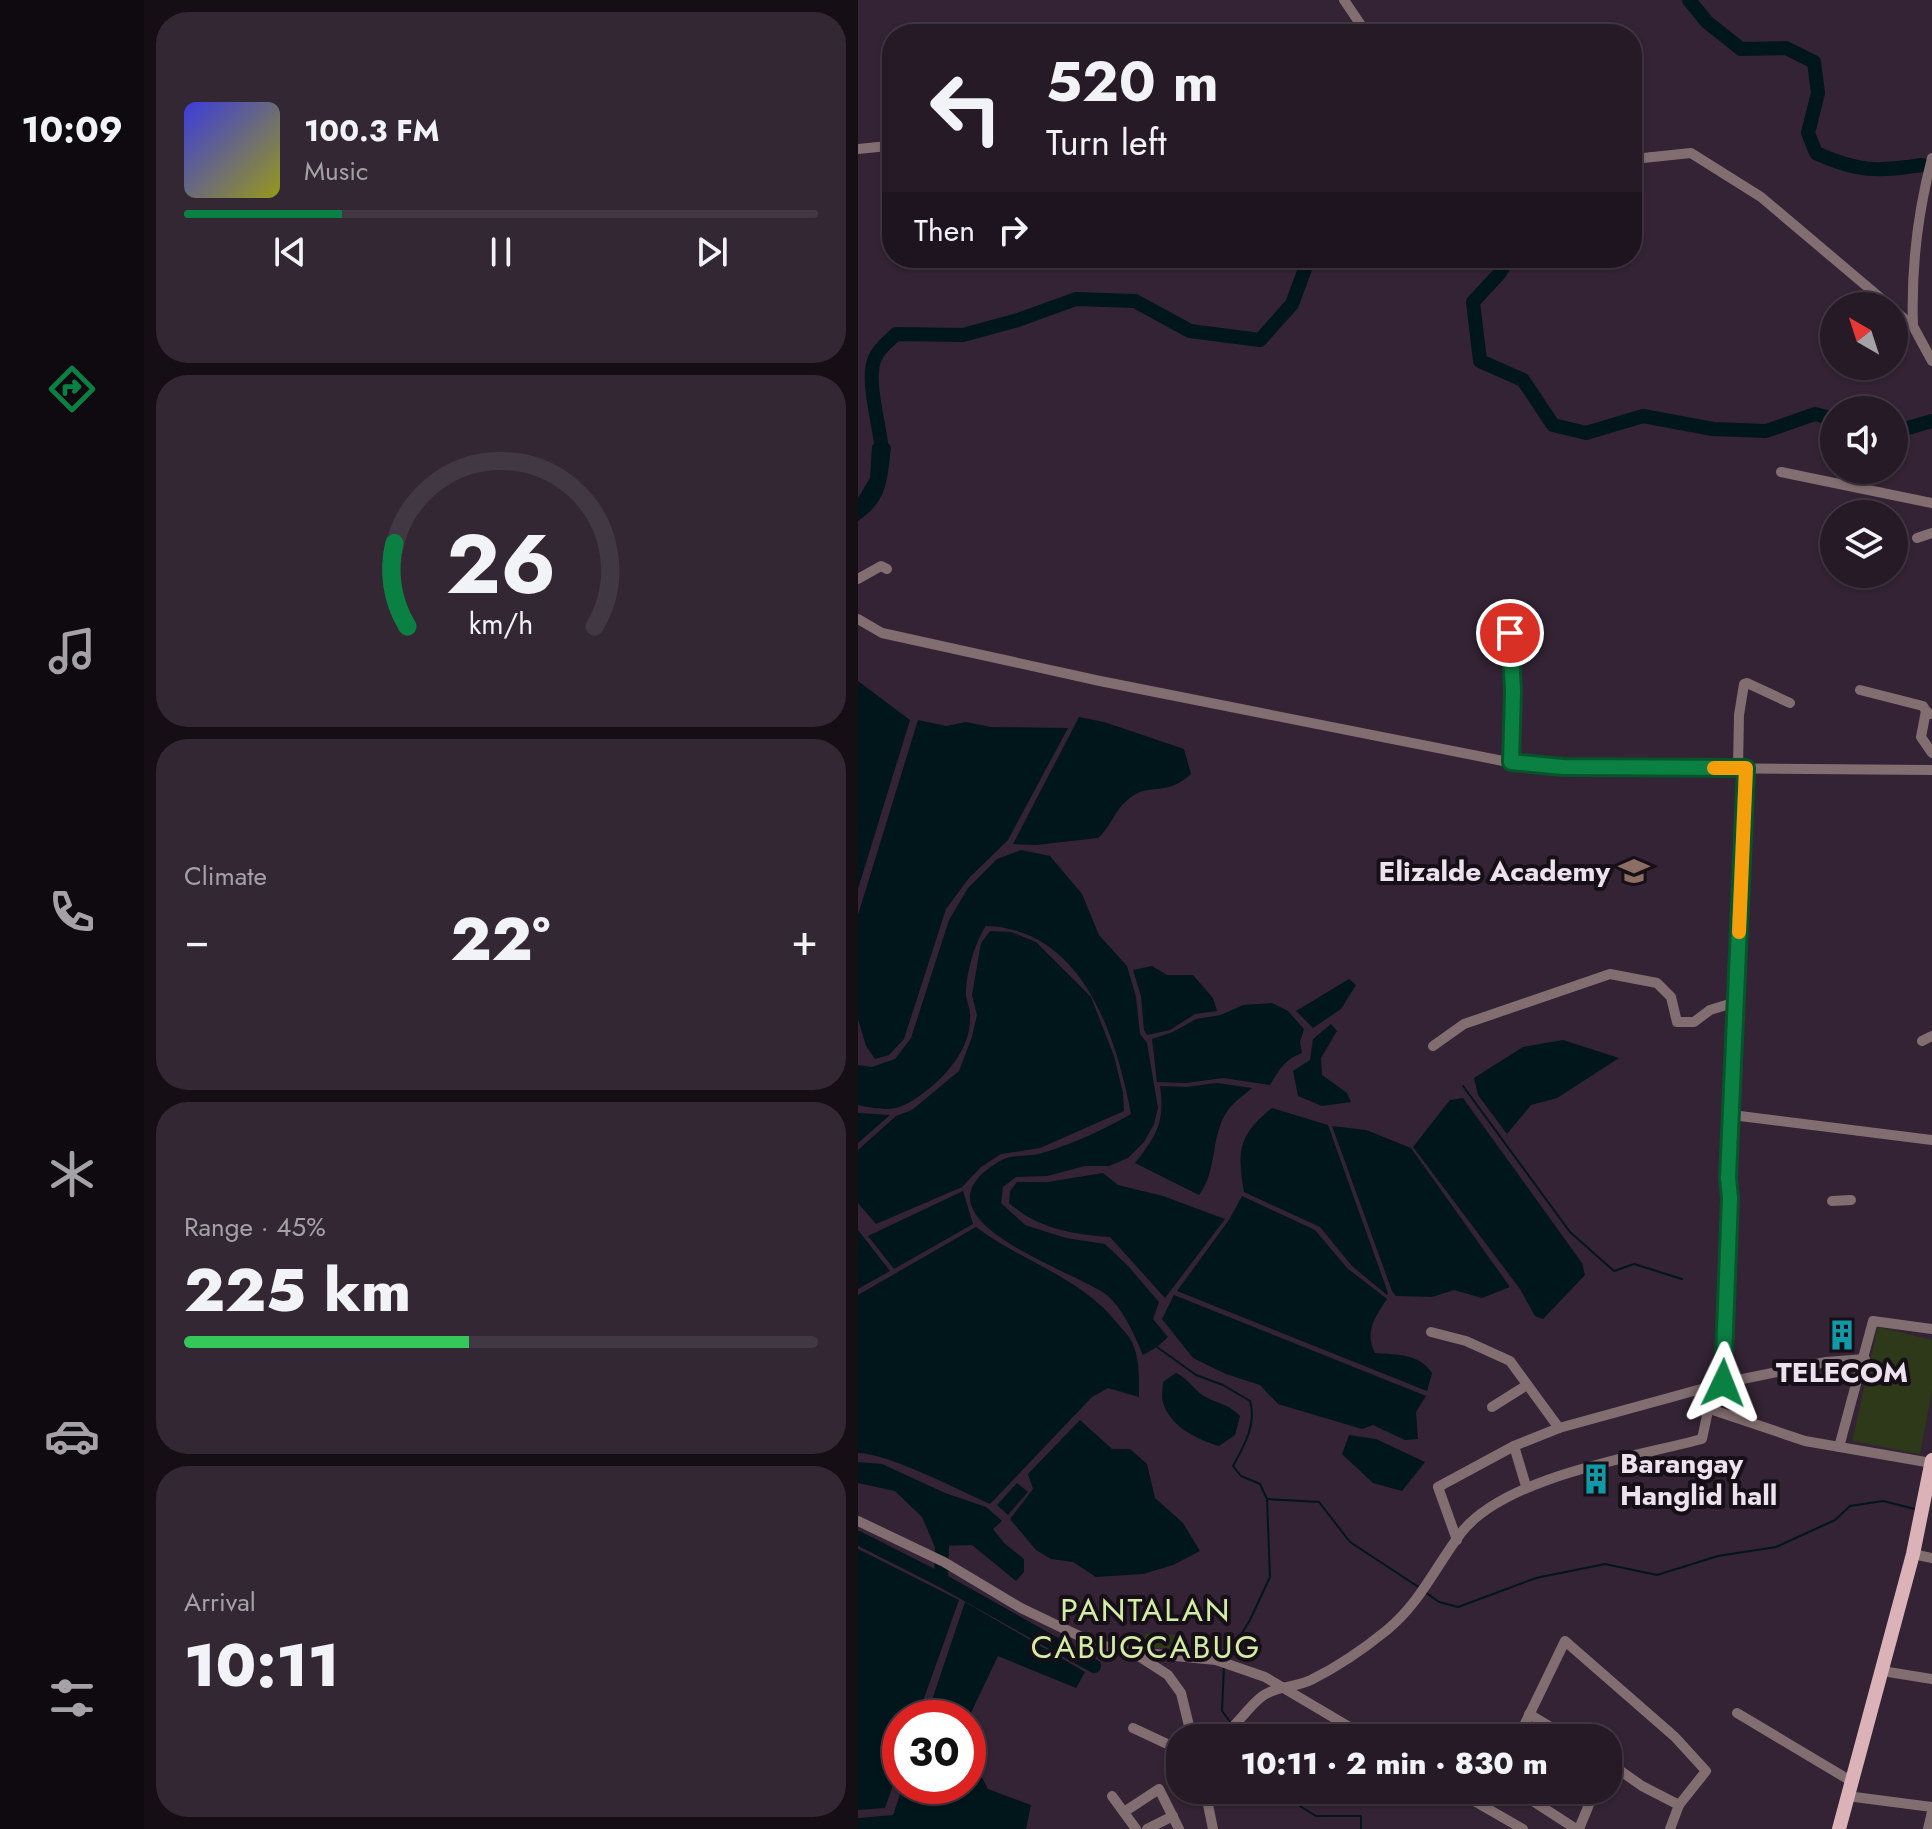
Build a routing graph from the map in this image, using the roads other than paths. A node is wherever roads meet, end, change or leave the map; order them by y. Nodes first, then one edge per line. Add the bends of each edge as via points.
1 (1344, 0) edge
2 (1360, 24) edge
3 (882, 147) edge
4 (858, 149) edge
5 (1642, 158) edge
6 (1932, 158) edge
7 (1873, 292) edge
8 (1908, 322) edge
9 (1913, 326) junction
10 (1932, 361) edge
11 (1781, 472) dead end
12 (1932, 503) edge
13 (1932, 533) edge
14 (1917, 538) dead end
15 (887, 569) dead end
16 (858, 579) edge
17 (1507, 606) dead end
18 (858, 619) edge
19 (1860, 690) dead end
20 (1790, 703) dead end
21 (1929, 713) edge
22 (1932, 753) edge
23 (1511, 762) junction
24 (1742, 768) junction
25 (1932, 770) edge
26 (1736, 1002) junction
27 (1433, 1046) dead end
28 (1732, 1115) junction
29 (1932, 1140) edge
30 (1851, 1200) dead end
31 (1832, 1201) dead end
32 (1932, 1329) edge
33 (1431, 1332) dead end
34 (1865, 1359) junction
35 (1527, 1385) junction
36 (1718, 1385) junction
37 (1492, 1407) dead end
38 (1707, 1408) junction
39 (1559, 1428) junction
40 (1514, 1446) junction
41 (1839, 1447) junction
42 (1932, 1461) edge
43 (1526, 1486) junction
44 (858, 1521) edge
45 (1457, 1540) junction
46 (1913, 1554) junction
47 (1932, 1558) edge
48 (1131, 1651) junction
49 (1882, 1671) junction
50 (1932, 1679) edge
51 (1281, 1688) junction
52 (1737, 1713) dead end
53 (1529, 1714) junction
54 (1189, 1724) edge
55 (1236, 1724) edge
56 (1344, 1724) edge
57 (1524, 1724) edge
58 (1546, 1724) edge
59 (1133, 1728) dead end
60 (1166, 1743) edge
61 (1622, 1772) edge
62 (1851, 1781) junction
63 (1112, 1796) dead end
64 (1847, 1796) junction
65 (1208, 1804) edge
66 (1479, 1804) edge
67 (1538, 1804) edge
68 (1589, 1804) edge
69 (1679, 1805) junction
70 (1932, 1810) edge
71 (1124, 1812) junction
72 (1173, 1816) junction
73 (1136, 1829) edge
74 (1147, 1829) edge
75 (1179, 1829) edge
76 (1213, 1829) edge
77 (1523, 1829) edge
78 (1578, 1829) edge
79 (1670, 1829) edge
80 (1839, 1829) edge
81 (1928, 1829) edge

1 - 2 street
3 - 4 street
5 - 7 street via 1691,153 1761,197
6 - 9 street via 1919,208 1911,285
8 - 9 street
9 - 10 street
11 - 12 street
13 - 14 street
15 - 16 street via 881,566
17 - 23 street
18 - 23 street via 882,633 1100,681
19 - 21 street via 1923,706
20 - 24 street via 1744,684 1739,715
21 - 22 street via 1921,737
23 - 24 street
24 - 25 street
24 - 26 street
26 - 27 street via 1694,1022 1677,1022 1671,997 1657,983 1610,974 1464,1024
26 - 28 street
28 - 29 street
28 - 36 street
30 - 31 street
32 - 34 street via 1873,1321
33 - 35 street via 1510,1361
34 - 36 street
34 - 41 street
35 - 37 street
35 - 39 street
36 - 38 street
36 - 39 street
38 - 41 street
38 - 43 street via 1702,1439
39 - 40 street
40 - 43 street
40 - 45 street via 1438,1487
41 - 42 street
42 - 46 main road
43 - 45 street via 1495,1502
44 - 48 street via 1098,1645
45 - 51 street via 1420,1596 1388,1629 1312,1680
46 - 47 street
46 - 49 main road
48 - 51 street via 1216,1660
48 - 54 street via 1168,1675 1181,1693
49 - 50 street
49 - 62 main road
51 - 55 street via 1261,1697
51 - 56 street
52 - 62 street
53 - 57 street
53 - 58 street
53 - 69 street via 1565,1641 1706,1771
59 - 60 street
61 - 69 street
62 - 64 main road
63 - 71 street
64 - 70 street
64 - 80 main road
65 - 76 street
66 - 77 street
67 - 78 street
68 - 78 street
69 - 79 street
70 - 81 street
71 - 72 street via 1159,1789
71 - 73 street
72 - 74 street
72 - 75 street

